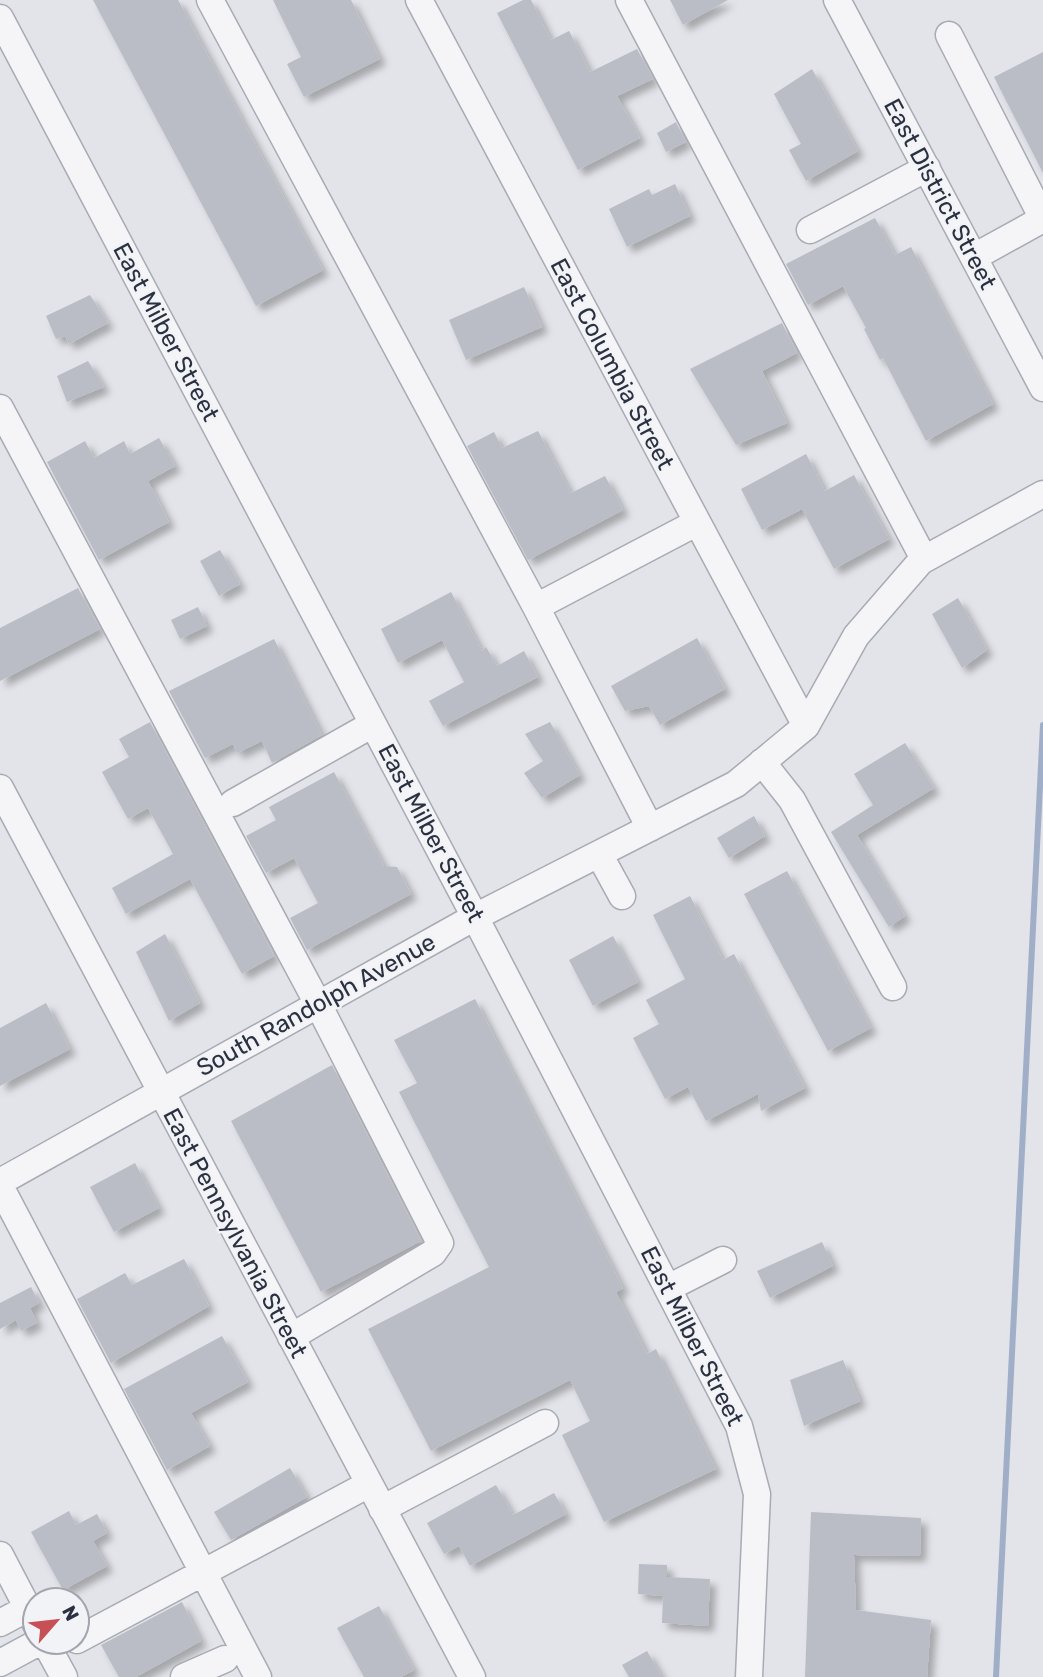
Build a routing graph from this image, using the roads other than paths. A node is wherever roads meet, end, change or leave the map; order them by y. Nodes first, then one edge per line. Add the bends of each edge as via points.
1 (210, 0) edge
2 (419, 0) edge
3 (629, 0) edge
4 (837, 0) edge
5 (0, 18) edge
6 (949, 35) dead end
7 (927, 169) junction
8 (810, 230) dead end
9 (974, 257) junction
10 (1043, 388) edge
11 (0, 408) edge
12 (1043, 494) edge
13 (696, 523) junction
14 (924, 559) junction
15 (536, 607) junction
16 (373, 724) junction
17 (806, 726) junction
18 (762, 762) junction
19 (4, 803) edge
20 (233, 803) dead end
21 (650, 828) junction
22 (599, 854) junction
23 (622, 896) dead end
24 (475, 917) junction
25 (893, 987) dead end
26 (318, 1004) junction
27 (159, 1091) junction
28 (0, 1184) edge
29 (723, 1260) dead end
30 (668, 1288) junction
31 (291, 1337) junction
32 (545, 1423) dead end
33 (369, 1484) junction
34 (382, 1509) junction
35 (2, 1562) edge
36 (203, 1572) junction
37 (21, 1596) edge
38 (21, 1618) edge
39 (0, 1623) edge
40 (91, 1632) edge
41 (21, 1656) edge
42 (56, 1656) edge
43 (225, 1659) dead end
44 (0, 1663) edge
45 (64, 1677) edge
46 (184, 1677) edge
47 (258, 1677) edge
48 (472, 1677) edge
49 (750, 1677) edge

1 - 15 street
2 - 13 street, East Columbia Street
3 - 14 street
4 - 7 street, East District Street
5 - 16 street, East Milber Street
6 - 9 street via 1043,219
7 - 8 street
7 - 9 street, East District Street
9 - 10 street, East District Street
11 - 26 street
12 - 14 street, South Randolph Avenue
13 - 15 street
13 - 17 street, East Columbia Street
14 - 17 street, South Randolph Avenue via 856,636
15 - 21 street
16 - 20 street
16 - 24 street, East Milber Street
17 - 18 street, South Randolph Avenue
18 - 21 street, South Randolph Avenue via 736,784
18 - 25 street via 792,800
19 - 27 street, East Pennsylvania Street
21 - 22 street, South Randolph Avenue
22 - 23 street
22 - 24 street, South Randolph Avenue
24 - 26 street, South Randolph Avenue
24 - 30 street, East Milber Street
26 - 27 street, South Randolph Avenue
26 - 31 street via 440,1243 433,1253
27 - 28 street, South Randolph Avenue
27 - 31 street, East Pennsylvania Street
28 - 36 street
29 - 30 street
30 - 49 street, East Milber Street via 739,1426 757,1494
31 - 33 street, East Pennsylvania Street
32 - 34 street
33 - 34 street, East Pennsylvania Street
33 - 36 street
34 - 48 street, East Pennsylvania Street
35 - 37 street
36 - 40 street
36 - 47 street
38 - 39 street
41 - 44 street
42 - 45 street
43 - 46 street

